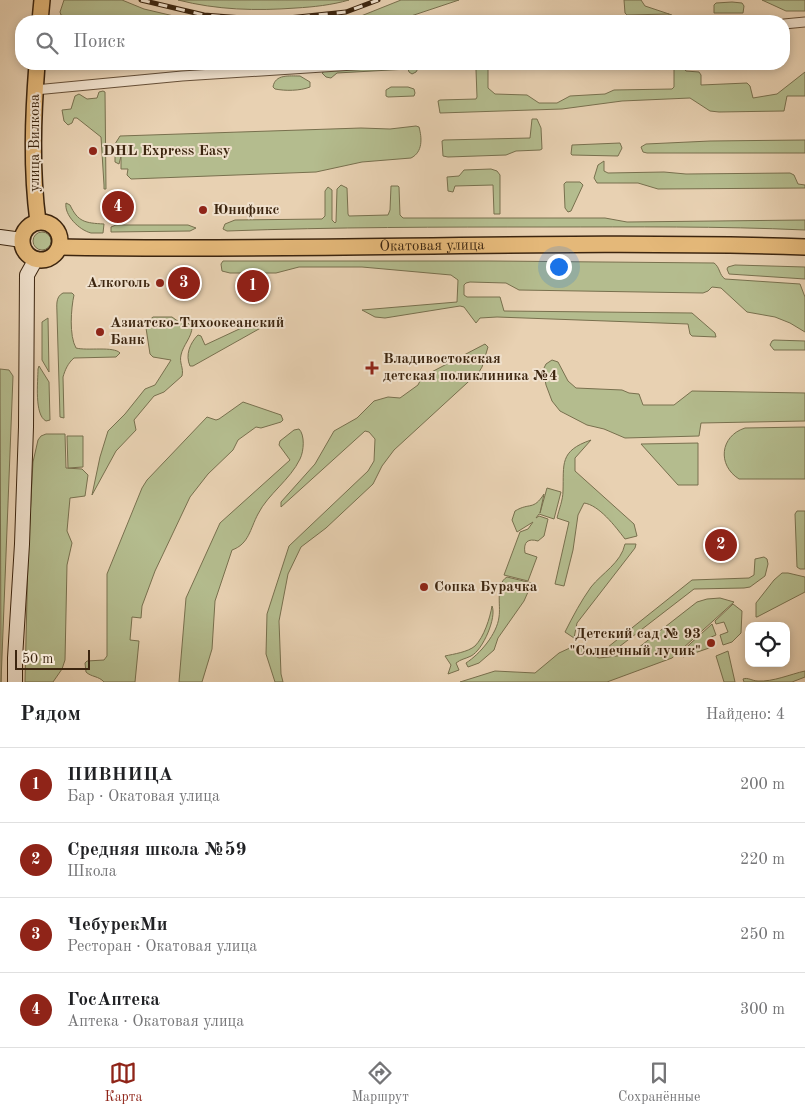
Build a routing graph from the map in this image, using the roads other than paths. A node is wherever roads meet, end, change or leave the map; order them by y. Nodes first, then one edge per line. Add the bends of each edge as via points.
1 (42, 0) edge
2 (41, 15) edge
3 (805, 22) edge
4 (790, 23) edge
5 (37, 70) edge
6 (276, 70) edge
7 (35, 90) junction
8 (38, 222) junction
9 (0, 237) edge
10 (22, 240) junction
11 (60, 247) junction
12 (805, 247) edge
13 (36, 259) junction
14 (15, 682) edge

1 - 2 main road
3 - 4 street
5 - 7 main road, улица Вилкова
6 - 7 street
7 - 8 main road, улица Вилкова via 34,186
8 - 10 main road via 28,227
8 - 11 main road via 51,224 57,230
9 - 10 main road
10 - 13 main road via 25,250
11 - 12 main road, Окатовая улица via 678,244
11 - 13 main road via 46,259
13 - 14 main road via 27,275 26,428

